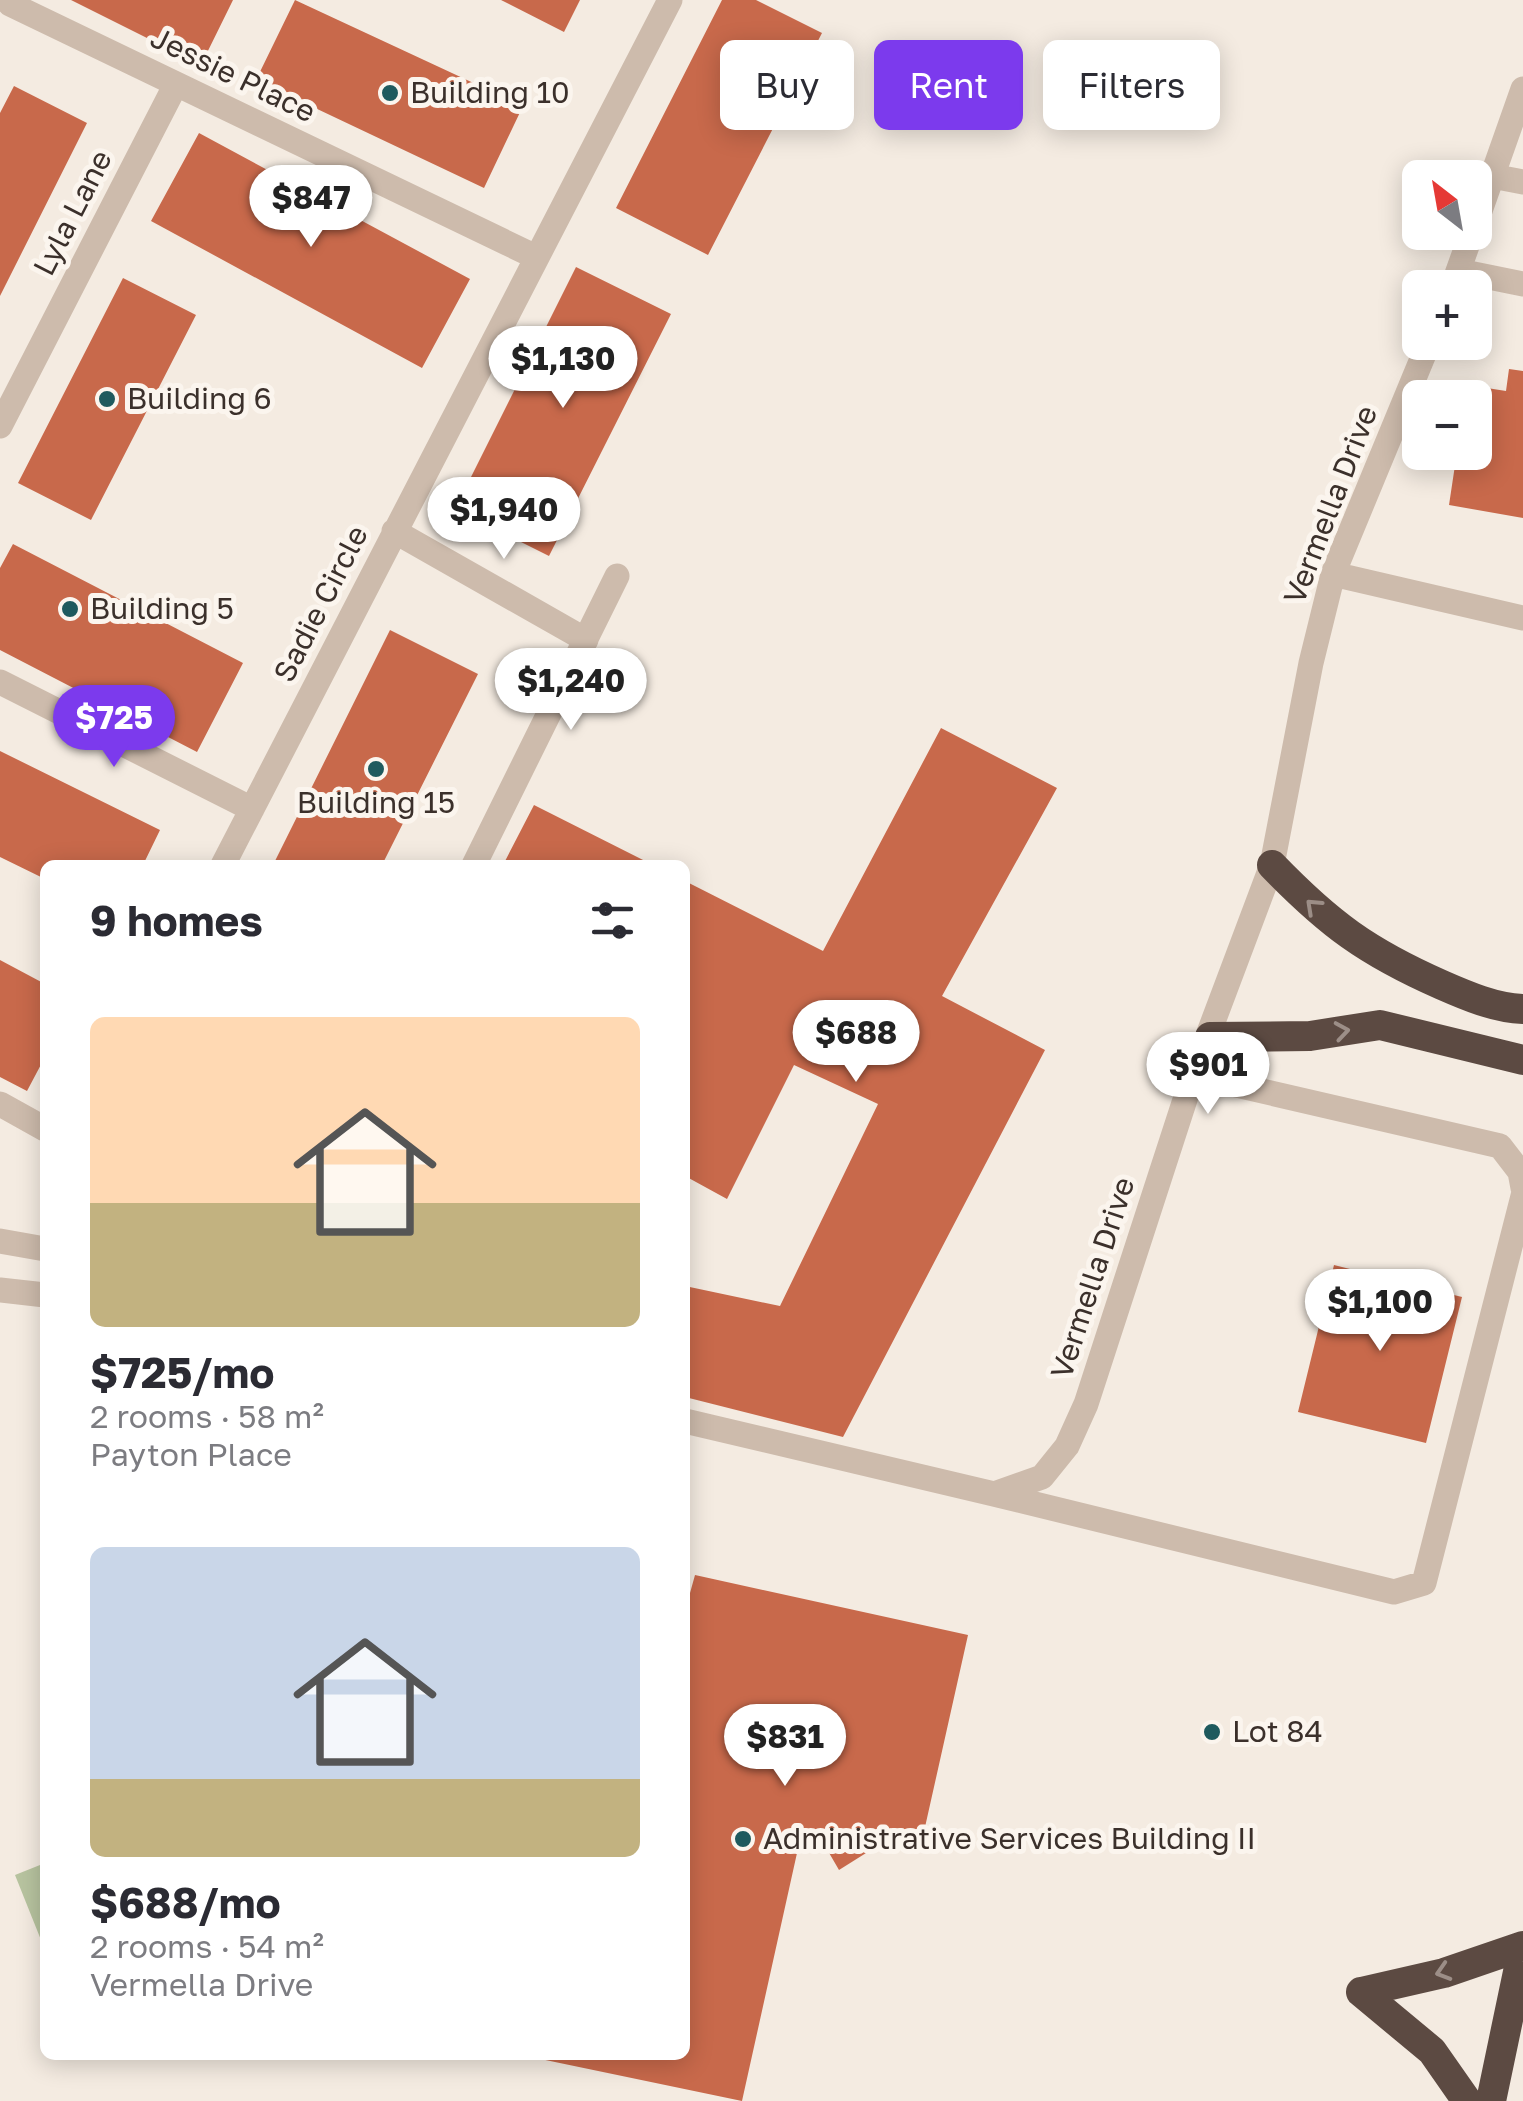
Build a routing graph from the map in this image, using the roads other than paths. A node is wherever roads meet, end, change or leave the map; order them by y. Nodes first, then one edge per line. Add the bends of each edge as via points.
1 (670, 0) edge
2 (7, 9) edge
3 (176, 84) junction
4 (1523, 88) edge
5 (1492, 176) joint
6 (1523, 182) edge
7 (536, 257) junction
8 (1492, 282) edge
9 (1523, 284) edge
10 (1422, 360) edge
11 (0, 426) edge
12 (394, 531) junction
13 (1333, 574) junction
14 (617, 576) dead end
15 (1523, 618) edge
16 (586, 640) junction
17 (0, 682) edge
18 (252, 809) junction
19 (226, 860) edge
20 (476, 860) edge
21 (1272, 865) junction
22 (1523, 1010) edge
23 (1210, 1037) junction
24 (1523, 1060) edge
25 (1193, 1074) junction
26 (0, 1104) edge
27 (40, 1126) edge
28 (1523, 1188) edge
29 (1523, 1196) edge
30 (0, 1241) edge
31 (40, 1248) edge
32 (0, 1290) edge
33 (40, 1294) edge
34 (690, 1422) edge
35 (994, 1494) junction
36 (1523, 1947) edge
37 (1466, 2101) edge
38 (1490, 2101) edge

1 - 7 street, Sadie Circle
2 - 3 street, Jessie Place
3 - 7 street, Jessie Place
3 - 11 street, Lyla Lane
4 - 5 street
5 - 6 street
7 - 12 street, Sadie Circle
8 - 9 street
10 - 13 street, Vermella Drive
12 - 16 street
12 - 18 street, Sadie Circle
13 - 15 street
13 - 21 street, Vermella Drive
14 - 16 street
16 - 20 street
17 - 18 street
18 - 19 street, Sadie Circle
22 -> 21 highway via 1465,995 1382,958 1342,932
21 - 23 street, Vermella Drive
23 -> 24 highway via 1310,1036 1380,1025
23 - 25 street, Vermella Drive
25 - 28 street via 1500,1146 1515,1162
25 - 35 street, Vermella Drive via 1067,1446 1042,1477
26 - 27 street
29 - 35 street via 1424,1583 1394,1592
30 - 31 street
32 - 33 street
34 - 35 street
36 -> 37 highway via 1361,1992 1432,2051
36 - 38 highway

